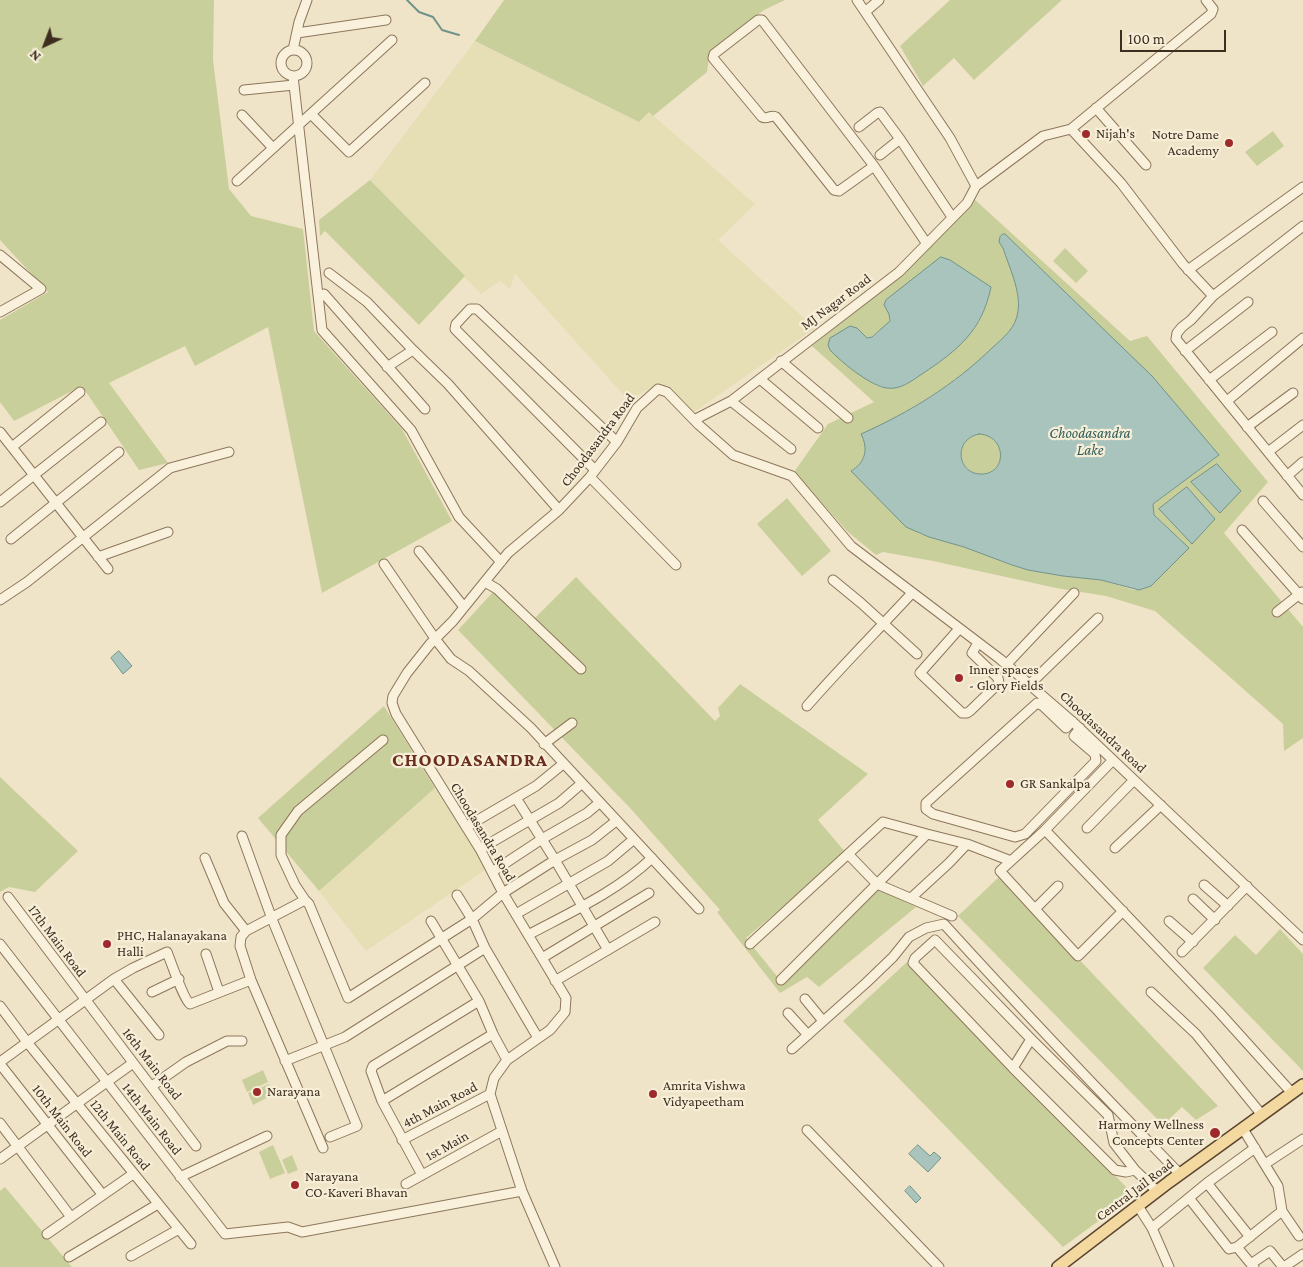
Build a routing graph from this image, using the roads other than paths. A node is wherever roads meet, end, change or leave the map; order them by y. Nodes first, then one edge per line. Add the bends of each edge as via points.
1 (307, 0) edge
2 (857, 0) edge
3 (879, 0) edge
4 (1206, 0) edge
5 (865, 12) junction
6 (386, 20) dead end
7 (297, 33) junction
8 (392, 40) dead end
9 (293, 50) junction
10 (294, 81) junction
11 (425, 83) dead end
12 (244, 90) dead end
13 (1096, 108) junction
14 (311, 114) junction
15 (242, 115) dead end
16 (299, 124) junction
17 (859, 127) dead end
18 (1071, 129) junction
19 (900, 139) junction
20 (274, 148) junction
21 (880, 155) dead end
22 (1146, 165) dead end
23 (874, 166) junction
24 (237, 182) dead end
25 (976, 186) junction
26 (1303, 189) edge
27 (952, 218) junction
28 (1303, 226) edge
29 (927, 244) junction
30 (0, 255) edge
31 (1188, 270) junction
32 (329, 273) dead end
33 (324, 294) dead end
34 (1213, 296) junction
35 (1248, 302) dead end
36 (0, 312) edge
37 (1272, 332) dead end
38 (1303, 338) edge
39 (413, 350) junction
40 (1185, 351) junction
41 (781, 361) junction
42 (387, 366) junction
43 (760, 379) junction
44 (1209, 380) junction
45 (80, 392) dead end
46 (1293, 392) dead end
47 (731, 401) junction
48 (1227, 401) junction
49 (426, 409) dead end
50 (848, 418) dead end
51 (694, 420) junction
52 (101, 422) dead end
53 (1303, 425) edge
54 (1247, 427) junction
55 (818, 428) dead end
56 (0, 432) edge
57 (617, 442) junction
58 (12, 447) junction
59 (791, 449) dead end
60 (119, 452) dead end
61 (229, 452) dead end
62 (1268, 452) junction
63 (1303, 462) edge
64 (592, 473) junction
65 (34, 475) junction
66 (1287, 476) junction
67 (1303, 495) edge
68 (1263, 501) dead end
69 (0, 502) edge
70 (55, 502) junction
71 (559, 510) junction
72 (1242, 530) dead end
73 (168, 532) dead end
74 (83, 538) junction
75 (11, 539) dead end
76 (1303, 547) edge
77 (419, 551) dead end
78 (98, 557) junction
79 (501, 562) junction
80 (384, 564) dead end
81 (676, 565) dead end
82 (108, 569) dead end
83 (833, 580) dead end
84 (484, 582) junction
85 (1074, 592) dead end
86 (912, 593) junction
87 (1302, 595) edge
88 (0, 600) edge
89 (464, 607) junction
90 (1277, 612) dead end
91 (1098, 618) dead end
92 (884, 624) junction
93 (956, 632) junction
94 (436, 640) junction
95 (978, 644) junction
96 (917, 654) dead end
97 (1006, 665) junction
98 (581, 669) dead end
99 (1029, 685) junction
100 (807, 706) dead end
101 (572, 723) dead end
102 (1069, 725) junction
103 (1077, 732) junction
104 (383, 740) dead end
105 (544, 744) junction
106 (1113, 760) junction
107 (563, 764) junction
108 (1134, 780) junction
109 (581, 784) junction
110 (516, 798) junction
111 (599, 803) junction
112 (1161, 805) junction
113 (529, 820) junction
114 (616, 821) junction
115 (466, 827) junction
116 (1087, 828) dead end
117 (1045, 830) junction
118 (927, 834) junction
119 (242, 836) dead end
120 (542, 839) junction
121 (634, 840) junction
122 (967, 844) junction
123 (1115, 848) dead end
124 (480, 849) junction
125 (848, 854) junction
126 (205, 858) dead end
127 (652, 858) junction
128 (555, 860) junction
129 (1011, 861) junction
130 (492, 872) junction
131 (569, 884) junction
132 (877, 884) junction
133 (1204, 885) dead end
134 (1058, 886) dead end
135 (1248, 886) junction
136 (503, 893) junction
137 (649, 893) dead end
138 (457, 895) dead end
139 (8, 897) dead end
140 (911, 898) junction
141 (1193, 899) dead end
142 (305, 900) junction
143 (582, 906) junction
144 (1228, 906) junction
145 (699, 908) dead end
146 (1034, 909) junction
147 (1123, 911) junction
148 (516, 914) junction
149 (952, 916) dead end
150 (272, 919) junction
151 (472, 919) junction
152 (1169, 920) dead end
153 (1215, 920) junction
154 (431, 921) dead end
155 (655, 922) dead end
156 (595, 927) junction
157 (246, 931) junction
158 (528, 935) junction
159 (443, 938) junction
160 (1303, 940) edge
161 (1193, 942) junction
162 (0, 944) edge
163 (750, 944) dead end
164 (484, 948) junction
165 (608, 950) junction
166 (1182, 952) dead end
167 (206, 954) dead end
168 (542, 958) junction
169 (458, 964) junction
170 (114, 979) junction
171 (178, 979) junction
172 (251, 980) junction
173 (781, 980) dead end
174 (555, 981) junction
175 (152, 992) dead end
176 (219, 992) junction
177 (1151, 992) dead end
178 (805, 999) dead end
179 (85, 1000) junction
180 (479, 1001) junction
181 (0, 1006) edge
182 (788, 1013) dead end
183 (58, 1020) junction
184 (824, 1021) junction
185 (492, 1034) junction
186 (160, 1035) dead end
187 (808, 1035) junction
188 (538, 1038) junction
189 (1031, 1039) junction
190 (242, 1041) dead end
191 (27, 1042) junction
192 (324, 1046) junction
193 (792, 1049) dead end
194 (507, 1060) junction
195 (285, 1061) junction
196 (0, 1063) edge
197 (134, 1063) junction
198 (1013, 1068) junction
199 (106, 1082) junction
200 (1303, 1085) edge
201 (152, 1086) junction
202 (1292, 1093) junction
203 (490, 1094) junction
204 (382, 1101) junction
205 (77, 1104) junction
206 (1262, 1115) junction
207 (0, 1123) edge
208 (47, 1125) junction
209 (1243, 1128) junction
210 (807, 1130) dead end
211 (502, 1131) junction
212 (267, 1136) dead end
213 (330, 1137) dead end
214 (1303, 1139) edge
215 (402, 1140) junction
216 (18, 1145) junction
217 (196, 1146) dead end
218 (323, 1148) dead end
219 (1255, 1148) junction
220 (0, 1158) edge
221 (1265, 1164) junction
222 (1134, 1170) junction
223 (133, 1174) junction
224 (1180, 1174) junction
225 (422, 1175) junction
226 (180, 1177) junction
227 (1207, 1183) junction
228 (406, 1184) dead end
229 (522, 1190) junction
230 (1157, 1191) junction
231 (102, 1194) junction
232 (1189, 1198) junction
233 (158, 1204) junction
234 (1138, 1206) junction
235 (1282, 1211) junction
236 (71, 1217) junction
237 (1152, 1228) junction
238 (179, 1229) junction
239 (47, 1234) dead end
240 (1250, 1238) junction
241 (1302, 1238) edge
242 (192, 1244) dead end
243 (1237, 1247) junction
244 (1303, 1254) edge
245 (131, 1256) dead end
246 (69, 1257) dead end
247 (1252, 1265) edge
248 (555, 1267) edge
249 (939, 1267) edge
250 (1058, 1267) edge
251 (1169, 1267) edge
252 (1284, 1267) edge

1 - 7 street
2 - 5 street
3 - 5 street
4 - 13 street via 1213,9 1211,14
5 - 25 street via 950,138
6 - 7 street
7 - 9 street
8 - 14 street
9 - 10 street via 285,53 281,64 283,71
9 - 10 street via 302,53 307,62
10 - 12 street
10 - 16 street
11 - 14 street via 349,152
13 - 18 street
13 - 22 street
14 - 16 street
15 - 20 street
16 - 20 street
16 - 79 street via 322,330 411,430 459,517
17 - 19 street via 880,112
18 - 25 street via 1043,136
18 - 31 street via 1110,170
19 - 21 street
19 - 27 street
20 - 24 street
23 - 23 street via 762,20 714,54 713,58 762,117 776,117 834,190 839,191
23 - 29 street
25 - 27 street, MJ Nagar Road
26 - 31 street
27 - 29 street, MJ Nagar Road
28 - 34 street
29 - 41 street, MJ Nagar Road via 899,272
30 - 36 street via 41,289
31 - 34 street
32 - 39 street via 367,302
33 - 42 street
34 - 40 street via 1177,333 1176,339
35 - 40 street
37 - 44 street
38 - 48 street
39 - 42 street
39 - 71 street via 448,384
40 - 44 street
41 - 43 street, MJ Nagar Road
41 - 50 street
42 - 49 street
43 - 47 street, MJ Nagar Road
43 - 55 street
44 - 48 street
45 - 58 street
46 - 54 street
47 - 51 street, MJ Nagar Road
47 - 59 street
48 - 54 street
51 - 57 street, Choodasandra Road via 667,392 658,389 637,408
51 - 86 street, Choodasandra Road via 732,454 792,476 851,546
52 - 65 street
53 - 62 street
54 - 62 street
56 - 58 street
57 - 64 street, Choodasandra Road
57 - 64 street via 477,309 470,309 456,324 455,329
58 - 65 street
60 - 70 street
61 - 74 street via 170,468
62 - 66 street
63 - 66 street
64 - 71 street, Choodasandra Road
64 - 81 street
65 - 69 street
65 - 70 street
66 - 67 street
68 - 76 street
70 - 74 street
70 - 75 street
71 - 79 street, Choodasandra Road
72 - 87 street
73 - 78 street
74 - 78 street
74 - 88 street
77 - 89 street
78 - 82 street
79 - 84 street, Choodasandra Road
80 - 94 street
83 - 92 street
84 - 89 street, Choodasandra Road
84 - 98 street via 497,589
85 - 97 street
86 - 92 street
86 - 93 street, Choodasandra Road
87 - 90 street
89 - 94 street, Choodasandra Road
91 - 99 street
92 - 96 street
92 - 100 street
93 - 95 street, Choodasandra Road
93 - 95 street via 920,672 962,713 970,711 999,683 998,678 972,654
94 - 105 street via 451,659 489,689
94 - 115 street, Choodasandra Road via 407,673 392,703
95 - 97 street, Choodasandra Road
97 - 99 street, Choodasandra Road
99 - 102 street, Choodasandra Road
101 - 105 street
102 - 103 street, Choodasandra Road
102 - 103 street via 1037,703 926,803 926,809 933,814 1015,837 1025,834 1096,761 1095,754
103 - 106 street, Choodasandra Road
104 - 142 street via 298,811 281,835 281,855
105 - 107 street
106 - 108 street, Choodasandra Road
106 - 117 street
107 - 109 street
107 - 110 street
108 - 112 street, Choodasandra Road
108 - 116 street
109 - 111 street
109 - 113 street via 559,803
110 - 113 street
110 - 115 street
111 - 114 street
111 - 120 street
112 - 123 street
112 - 135 street, Choodasandra Road
113 - 120 street
113 - 124 street
114 - 121 street
114 - 128 street via 592,840
115 - 124 street, Choodasandra Road
117 - 129 street
117 - 147 street
118 - 122 street
118 - 125 street via 883,822
118 - 132 street
119 - 150 street
120 - 128 street
120 - 130 street
121 - 127 street
121 - 131 street via 613,858
122 - 129 street
122 - 140 street
124 - 130 street, Choodasandra Road
125 - 132 street
125 - 163 street
126 - 157 street via 224,903
127 - 143 street via 628,878
127 - 145 street
128 - 131 street
128 - 136 street
129 - 146 street via 1000,871
130 - 136 street, Choodasandra Road
131 - 143 street
131 - 148 street
132 - 140 street
132 - 173 street
133 - 144 street
134 - 146 street
135 - 144 street
135 - 160 street, Choodasandra Road
136 - 148 street, Choodasandra Road
136 - 151 street
137 - 156 street
138 - 151 street
139 - 179 street, 17th Main Road
140 - 149 street
141 - 153 street
142 - 150 street
142 - 159 street via 348,998
143 - 156 street
143 - 158 street
144 - 153 street
146 - 147 street via 1078,956
147 - 202 street
148 - 158 street, Choodasandra Road
150 - 157 street
150 - 192 street
151 - 159 street
151 - 164 street
152 - 161 street
153 - 161 street
154 - 159 street
155 - 165 street
156 - 165 street
156 - 168 street
157 - 172 street via 240,946
158 - 168 street, Choodasandra Road
159 - 169 street
161 - 166 street
162 - 183 street, 14th Main Road
164 - 169 street
164 - 188 street
165 - 174 street
167 - 176 street
168 - 174 street, Choodasandra Road
169 - 180 street
169 - 192 street
170 - 171 street via 167,952
170 - 179 street
170 - 186 street
171 - 175 street
171 - 176 street via 190,1004
172 - 176 street
172 - 195 street
174 - 188 street, Choodasandra Road via 566,998 565,1012 550,1030
177 - 206 street via 1196,1034
178 - 184 street
179 - 183 street
179 - 197 street, 16th Main Road
180 - 185 street
180 - 204 street via 373,1066 370,1071
181 - 191 street, 12th Main Road
182 - 187 street
183 - 191 street
183 - 199 street, 14th Main Road
184 - 187 street
184 - 224 street via 910,937 926,928 944,924 1081,1073
185 - 194 street
185 - 204 street
187 - 193 street
188 - 194 street, Choodasandra Road
189 - 198 street
189 - 198 street via 935,940 915,958 913,962
189 - 222 street via 1108,1115 1114,1143
190 - 201 street via 227,1040 186,1062
191 - 196 street
191 - 205 street, 12th Main Road
192 - 195 street
192 - 213 street via 357,1126
194 - 203 street, Choodasandra Road via 494,1078
195 - 218 street
196 - 208 street, 10th Main Road
197 - 199 street
197 - 201 street, 16th Main Road
198 - 222 street via 1115,1170
199 - 205 street
199 - 226 street, 14th Main Road
200 - 202 main road, Central Jail Road
201 - 217 street, 16th Main Road
202 - 206 main road, Central Jail Road
203 - 211 street
203 - 215 street, 4th Main Road
204 - 215 street
205 - 208 street
205 - 223 street, 12th Main Road
206 - 209 main road, Central Jail Road
207 - 216 street
208 - 216 street
208 - 231 street, 10th Main Road
209 - 219 street
209 - 224 main road, Central Jail Road
210 - 249 street
211 - 225 street, 1st Main
211 - 229 street
212 - 226 street
214 - 221 street
215 - 225 street
216 - 220 street
216 - 236 street
219 - 221 street
219 - 227 street
221 - 235 street via 1278,1186
222 - 230 street
223 - 231 street
223 - 233 street, 12th Main Road
224 - 230 main road, Central Jail Road
225 - 228 street, 1st Main
226 - 229 street, 14th Main Road via 225,1234 288,1227 302,1232
227 - 232 street
227 - 240 street
229 - 248 street
230 - 234 main road, Central Jail Road
231 - 236 street
232 - 237 street
232 - 243 street via 1229,1249
233 - 238 street, 12th Main Road
233 - 246 street
234 - 237 street
234 - 250 main road, Central Jail Road
235 - 240 street
235 - 241 street
236 - 239 street
237 - 251 street
238 - 242 street, 12th Main Road
238 - 245 street
240 - 243 street
243 - 247 street
244 - 252 street
247 - 252 street via 1270,1251

